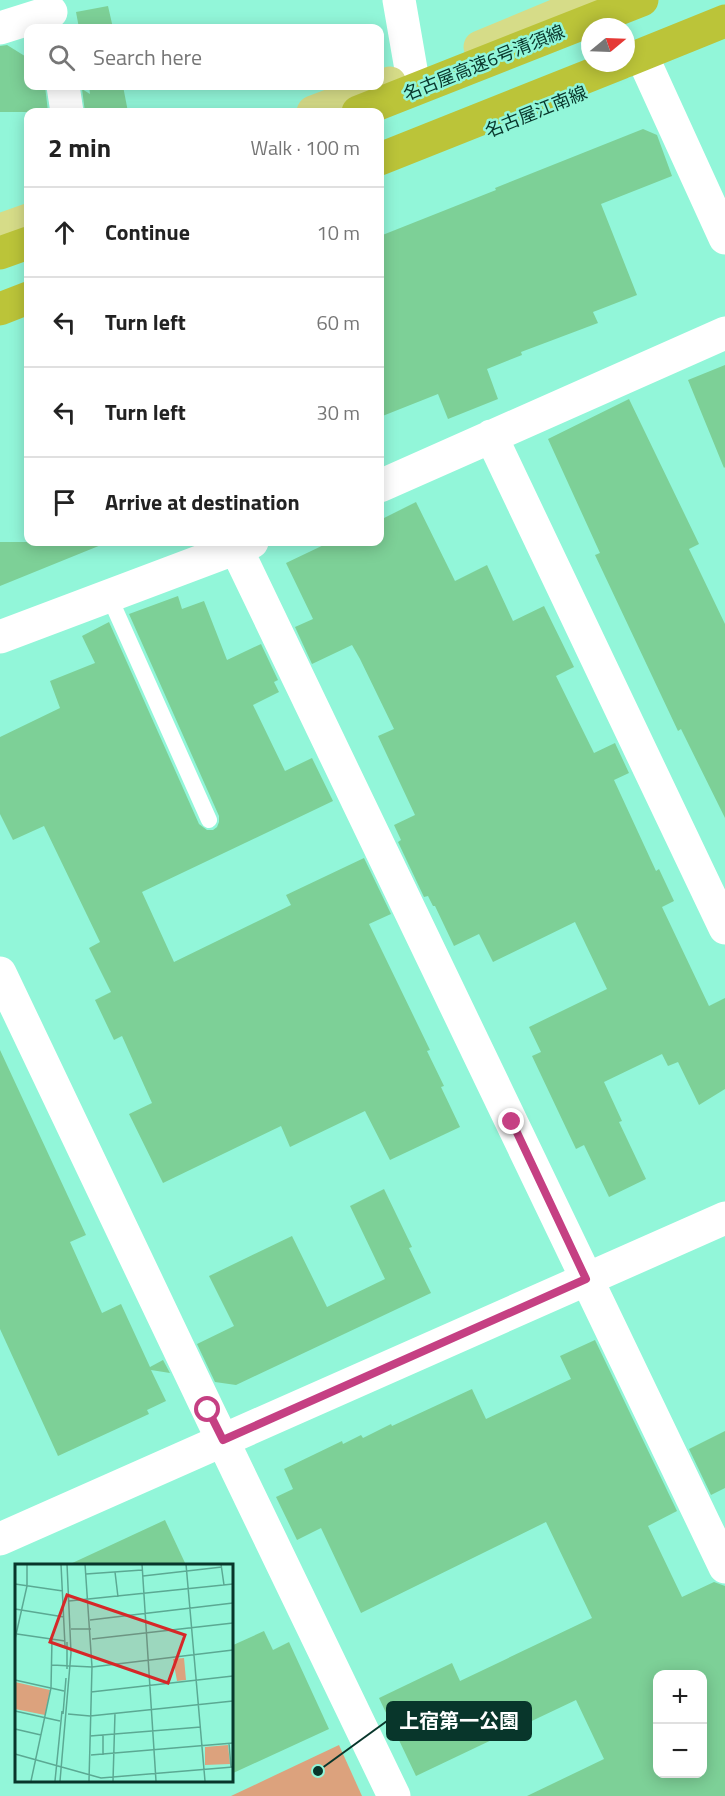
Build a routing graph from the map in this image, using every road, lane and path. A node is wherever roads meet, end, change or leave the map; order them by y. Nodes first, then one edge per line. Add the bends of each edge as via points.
1 (399, 0) edge
2 (593, 0) edge
3 (642, 0) edge
4 (51, 13) edge
5 (725, 21) edge
6 (0, 28) edge
7 (725, 36) edge
8 (635, 62) edge
9 (635, 63) edge
10 (635, 71) edge
11 (610, 72) edge
12 (613, 72) edge
13 (412, 75) junction
14 (384, 85) edge
15 (64, 90) edge
16 (372, 90) edge
17 (66, 108) edge
18 (324, 108) edge
19 (368, 108) edge
20 (384, 157) edge
21 (384, 172) edge
22 (24, 221) edge
23 (0, 230) edge
24 (725, 238) edge
25 (24, 244) edge
26 (0, 253) edge
27 (24, 300) edge
28 (0, 309) edge
29 (24, 315) edge
30 (0, 325) edge
31 (725, 333) edge
32 (491, 436) junction
33 (384, 484) edge
34 (241, 546) edge
35 (244, 546) edge
36 (109, 596) junction
37 (0, 637) edge
38 (209, 820) dead end
39 (725, 928) edge
40 (0, 973) edge
41 (725, 1218) edge
42 (586, 1279) junction
43 (223, 1440) junction
44 (0, 1539) edge
45 (725, 1567) edge
46 (394, 1796) edge

1 - 13 street
2 - 13 main road
3 - 19 highway, 名古屋高速6号清須線
4 - 6 street
5 - 8 highway
7 - 9 main road, 名古屋江南線
10 - 24 street
11 - 20 highway
12 - 21 main road, 名古屋江南線
13 - 14 main road
15 - 17 street
16 - 18 main road
22 - 23 main road
25 - 26 highway
27 - 28 highway
29 - 30 main road
31 - 32 street
32 - 33 street
32 - 39 street
34 - 36 street
35 - 42 street
36 - 37 street
36 - 38 lane
40 - 43 street
41 - 42 street
42 - 43 street
42 - 45 street
43 - 44 street
43 - 46 street

